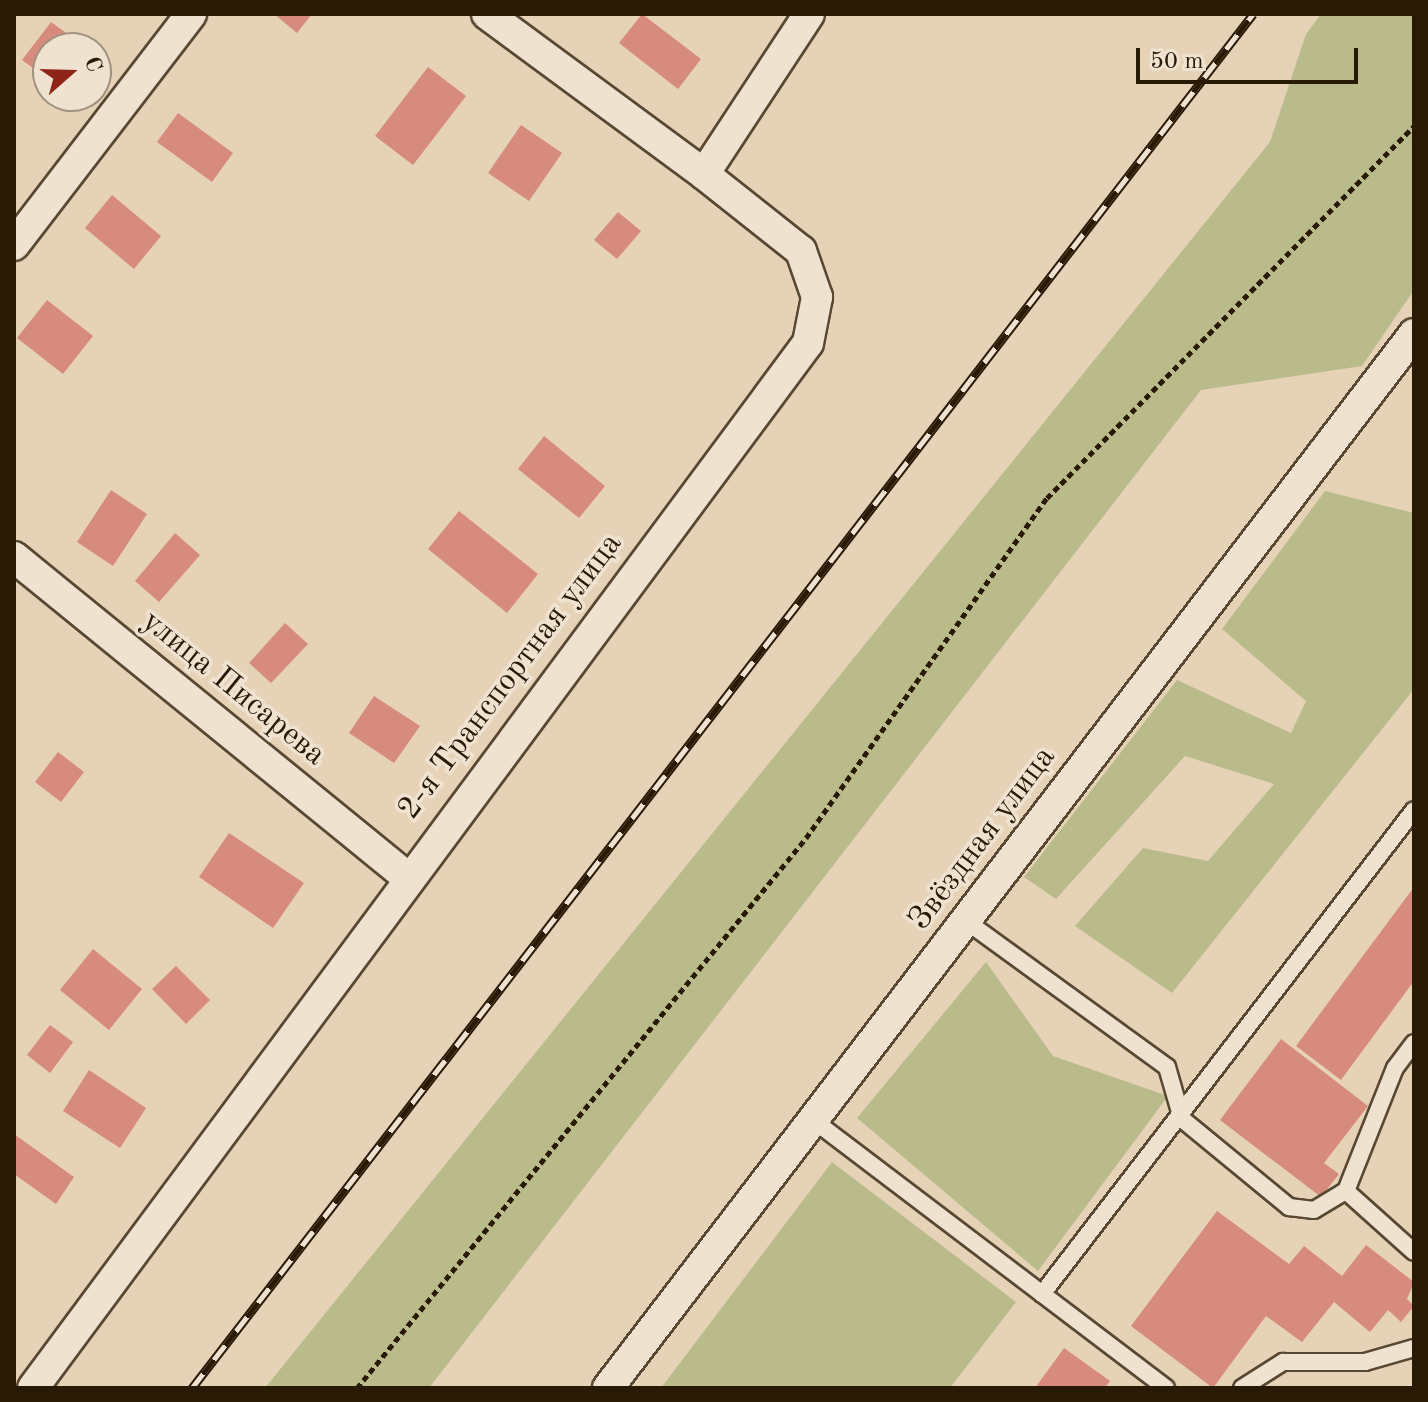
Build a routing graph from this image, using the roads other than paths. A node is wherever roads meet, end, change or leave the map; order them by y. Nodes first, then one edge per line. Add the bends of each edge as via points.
1 (191, 14) edge
2 (487, 14) edge
3 (809, 14) edge
4 (704, 174) junction
5 (14, 245) edge
6 (1414, 334) edge
7 (14, 557) edge
8 (1414, 810) edge
9 (406, 876) junction
10 (966, 921) junction
11 (1414, 1043) edge
12 (1182, 1119) junction
13 (813, 1120) junction
14 (1346, 1191) junction
15 (1414, 1252) edge
16 (1042, 1294) junction
17 (1414, 1348) edge
18 (33, 1388) edge
19 (608, 1388) edge
20 (1166, 1388) edge
21 (1242, 1388) edge

1 - 5 street
2 - 4 street, 2-я Транспортная улица
3 - 4 street
4 - 9 street, 2-я Транспортная улица via 801,251 817,297 808,343
6 - 10 street, Звёздная улица
7 - 9 street, улица Писарева
8 - 12 lane
9 - 18 street, 2-я Транспортная улица
10 - 12 lane via 1167,1067
10 - 13 street, Звёздная улица
11 - 14 lane via 1395,1068
12 - 14 lane via 1289,1207 1314,1210
12 - 16 lane
13 - 16 lane
13 - 19 street, Звёздная улица
14 - 15 lane
16 - 20 lane
17 - 21 lane via 1365,1362 1283,1362

